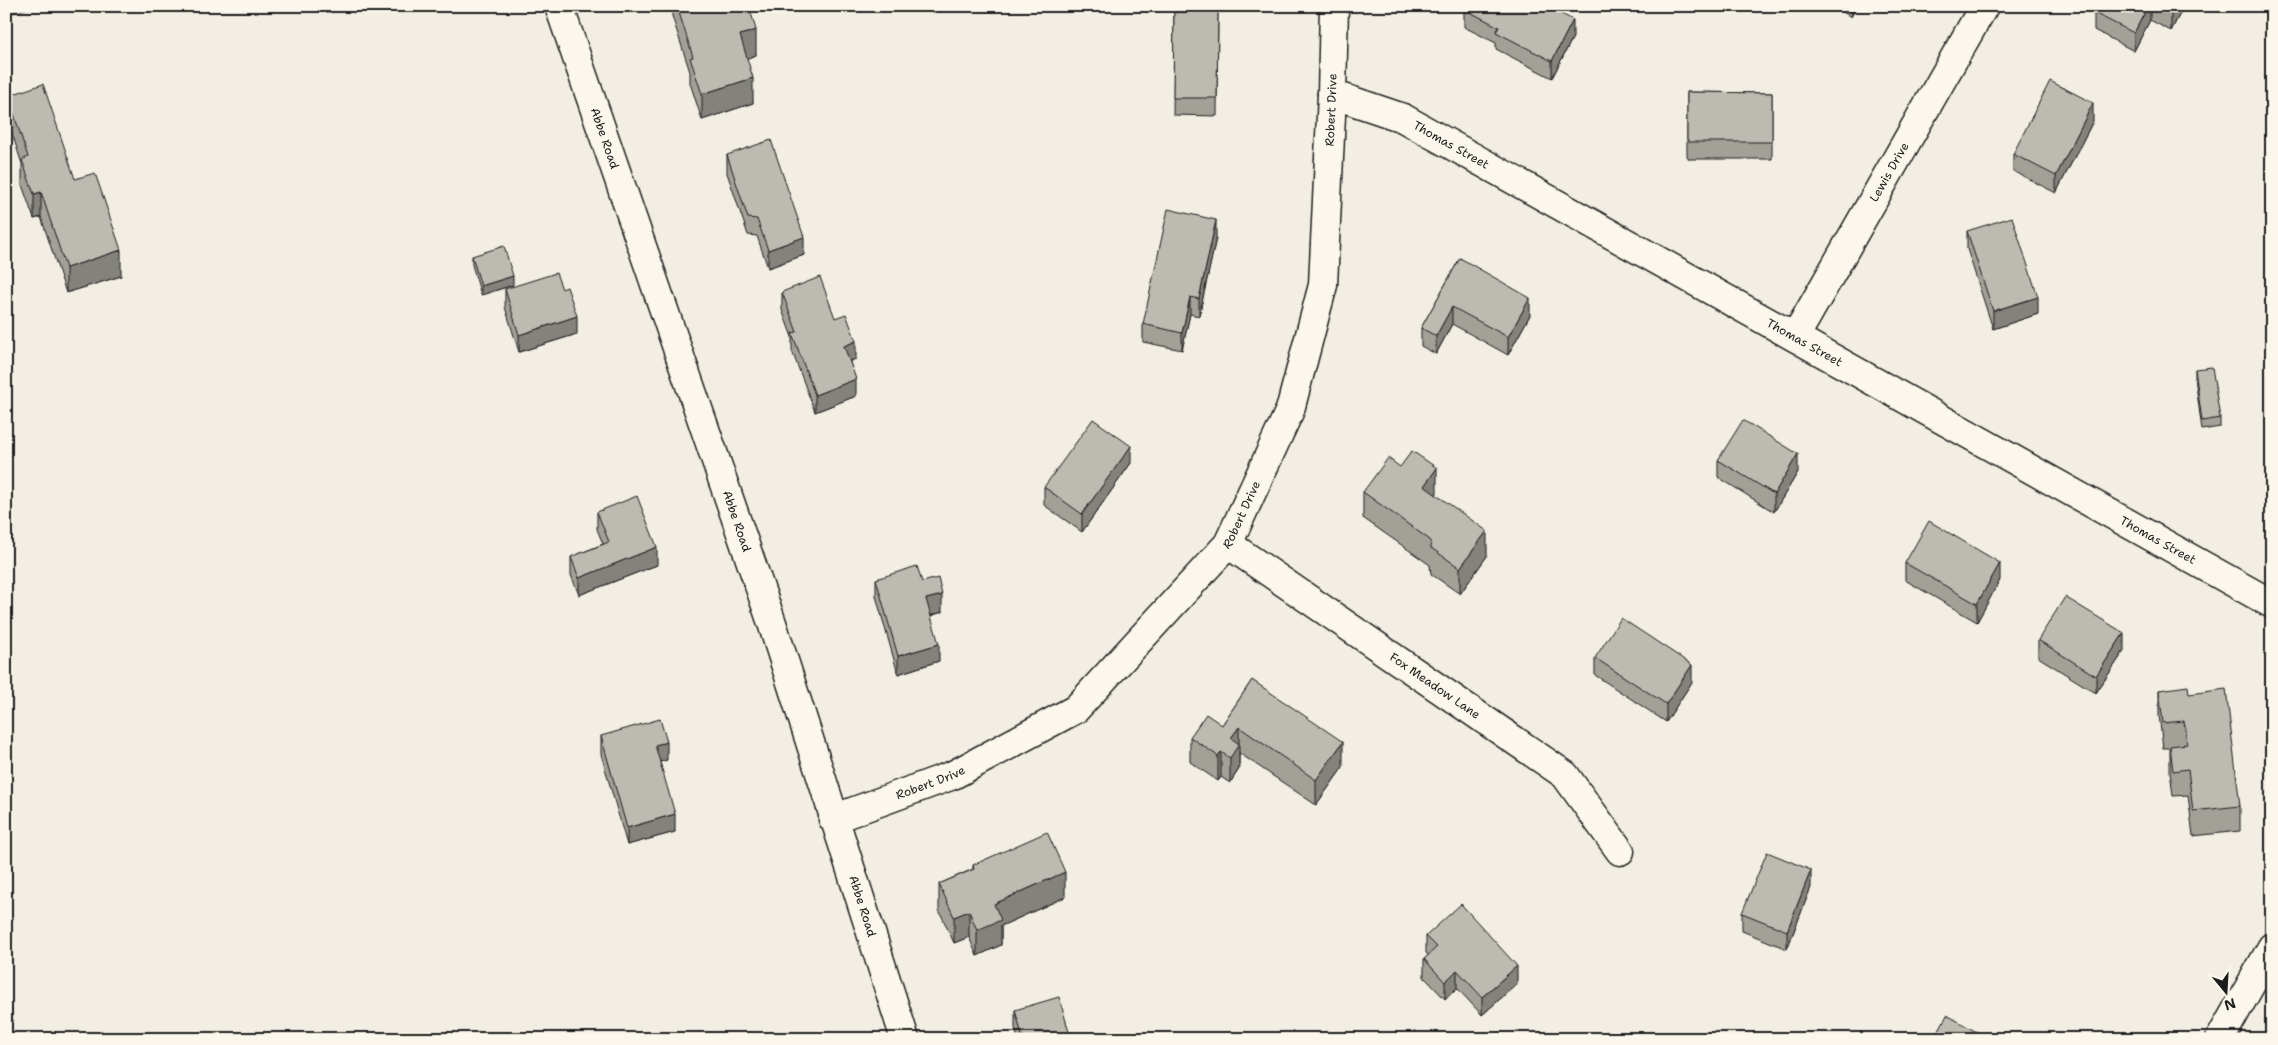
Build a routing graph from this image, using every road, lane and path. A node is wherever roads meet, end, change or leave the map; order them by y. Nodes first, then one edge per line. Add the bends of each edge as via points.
1 (559, 6) edge
2 (1334, 6) edge
3 (1984, 6) edge
4 (1332, 94) junction
5 (1795, 337) junction
6 (1228, 544) junction
7 (2272, 604) edge
8 (833, 819) junction
9 (1620, 851) dead end
10 (2272, 947) edge
11 (905, 1039) edge
12 (2220, 1039) edge

1 - 8 street, Abbe Road via 772,623
2 - 4 street, Robert Drive
3 - 5 street, Lewis Drive
4 - 5 street, Thomas Street via 1403,118
4 - 6 street, Robert Drive via 1323,285 1290,410
5 - 7 street, Thomas Street
6 - 8 street, Robert Drive via 1076,709 953,775
6 - 9 street, Fox Meadow Lane via 1565,775
8 - 11 street, Abbe Road
10 - 12 street

